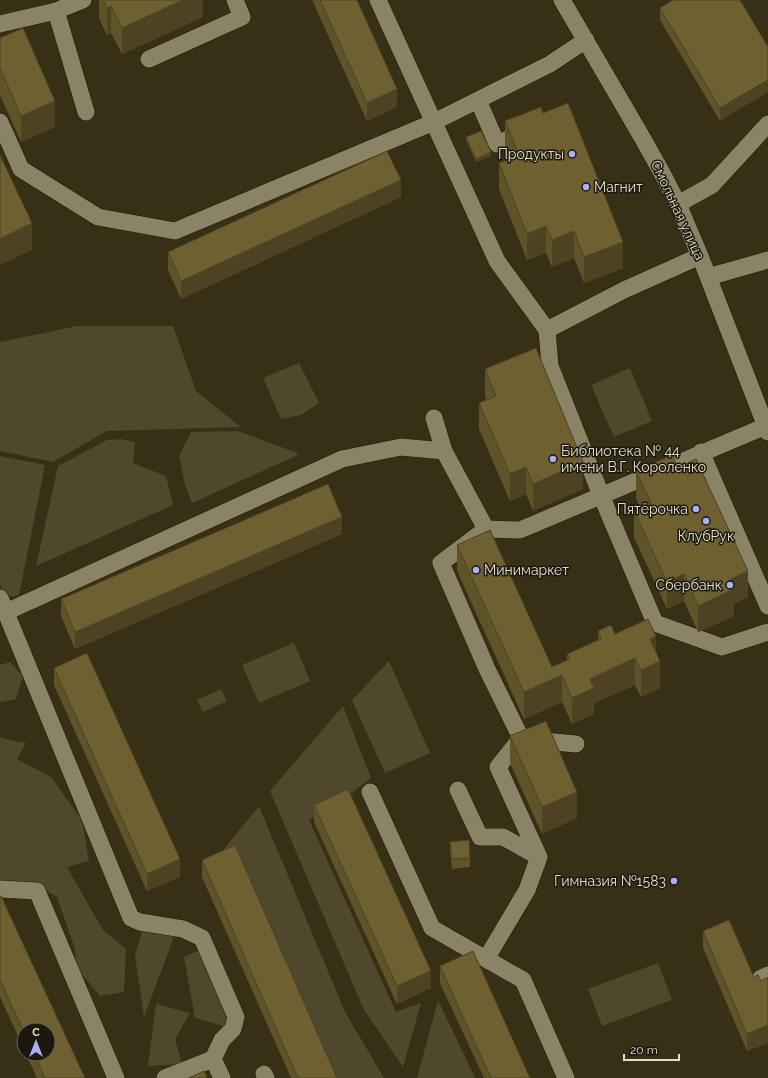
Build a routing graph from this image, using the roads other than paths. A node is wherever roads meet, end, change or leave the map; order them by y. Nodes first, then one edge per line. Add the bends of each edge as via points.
1 (83, 0) edge
2 (235, 0) edge
3 (378, 0) edge
4 (562, 0) edge
5 (56, 11) junction
6 (0, 24) edge
7 (586, 40) junction
8 (150, 59) dead end
9 (478, 100) junction
10 (86, 112) dead end
11 (0, 122) edge
12 (434, 122) junction
13 (543, 124) edge
14 (768, 124) edge
15 (678, 204) junction
16 (700, 256) junction
17 (768, 260) edge
18 (708, 277) junction
19 (547, 330) junction
20 (434, 418) dead end
21 (767, 429) edge
22 (444, 451) junction
23 (701, 452) junction
24 (601, 495) junction
25 (486, 529) junction
26 (3, 605) edge
27 (768, 606) edge
28 (768, 632) edge
29 (521, 738) junction
30 (576, 744) dead end
31 (458, 790) dead end
32 (370, 792) dead end
33 (539, 857) junction
34 (0, 889) edge
35 (486, 959) junction
36 (213, 1059) junction
37 (116, 1078) edge
38 (165, 1078) edge
39 (222, 1078) edge
40 (566, 1078) edge

1 - 5 street
2 - 8 street via 242,17
3 - 12 street
4 - 7 street, Смольная улица
5 - 6 street
5 - 10 street
7 - 9 street via 550,64
7 - 15 street, Смольная улица
9 - 12 street
9 - 13 street via 497,144
11 - 12 street via 21,169 98,217 175,231
12 - 19 street via 497,261
14 - 15 street via 712,185
15 - 16 street, Смольная улица
16 - 18 street, Смольная улица
16 - 19 street via 624,290
17 - 18 street
18 - 21 street, Смольная улица
19 - 24 street via 550,366
20 - 22 street
21 - 23 street
22 - 25 street
22 - 26 street via 401,447 342,459
23 - 24 street
23 - 27 street
24 - 25 street via 520,530
24 - 28 street via 656,624 722,647
25 - 29 street via 441,563 487,669
26 - 36 street via 131,918 140,922 184,929 202,938 236,1017 233,1029 222,1040
29 - 30 street
29 - 33 street via 498,767
31 - 33 street via 480,837 503,837
32 - 35 street via 432,928
33 - 35 street via 528,890
34 - 37 street via 37,891
35 - 40 street via 523,980
36 - 38 street
36 - 39 street

